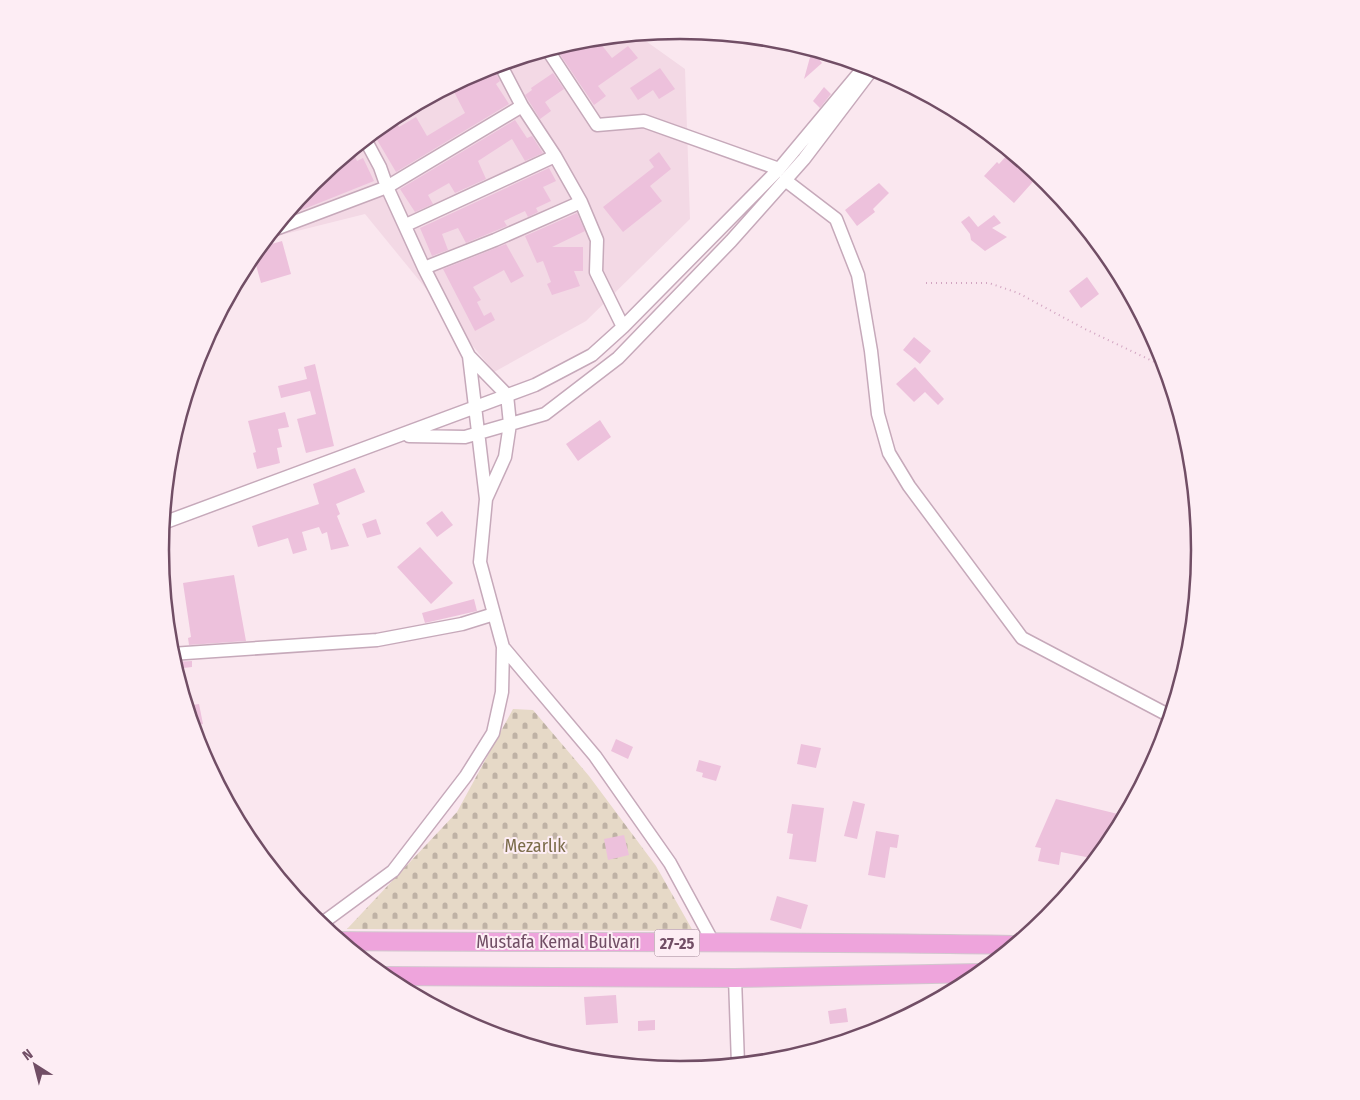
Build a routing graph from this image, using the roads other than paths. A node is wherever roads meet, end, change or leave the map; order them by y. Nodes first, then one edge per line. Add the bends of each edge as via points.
1 (551, 55) edge
2 (504, 71) edge
3 (861, 72) edge
4 (868, 75) edge
5 (522, 106) junction
6 (368, 145) edge
7 (556, 156) junction
8 (782, 175) junction
9 (387, 187) junction
10 (581, 202) junction
11 (286, 225) edge
12 (406, 225) junction
13 (424, 268) junction
14 (623, 327) junction
15 (469, 356) junction
16 (507, 395) junction
17 (474, 408) junction
18 (510, 424) junction
19 (477, 434) junction
20 (402, 436) junction
21 (486, 499) junction
22 (170, 521) edge
23 (494, 614) junction
24 (503, 647) junction
25 (180, 653) edge
26 (1164, 713) edge
27 (326, 919) edge
28 (351, 941) edge
29 (714, 944) junction
30 (1004, 945) edge
31 (966, 973) edge
32 (398, 976) edge
33 (735, 978) junction
34 (738, 1058) edge

1 - 8 street via 597,125 644,122
2 - 5 street
3 - 8 street
4 - 8 street via 804,159
5 - 7 street
5 - 9 street
6 - 9 street
7 - 10 street
7 - 12 street
8 - 14 street
8 - 18 street via 731,241 618,358 545,414
8 - 26 street via 836,219 858,275 878,414 889,453 909,486 1022,638
9 - 11 street
9 - 12 street
10 - 13 street
10 - 14 street via 597,240 596,272
12 - 13 street
13 - 15 street
14 - 16 street via 592,355
15 - 16 street
15 - 17 street
16 - 17 street
16 - 18 street
17 - 19 street
17 - 20 street
18 - 19 street
18 - 21 street via 505,457
19 - 20 street via 465,437
19 - 21 street
20 - 22 street
21 - 23 street via 480,562
23 - 24 street
23 - 25 street via 462,624 377,640
24 - 27 street via 502,692 492,733 466,776 393,871
24 - 29 street via 595,756 670,863
28 - 29 highway, Mustafa Kemal Bulvarı / 27-25
29 - 30 highway, Mustafa Kemal Bulvarı / 27-25
31 - 33 highway, Mustafa Kemal Bulvarı / 27-25
32 - 33 highway, Mustafa Kemal Bulvarı / 27-25
33 - 34 street

